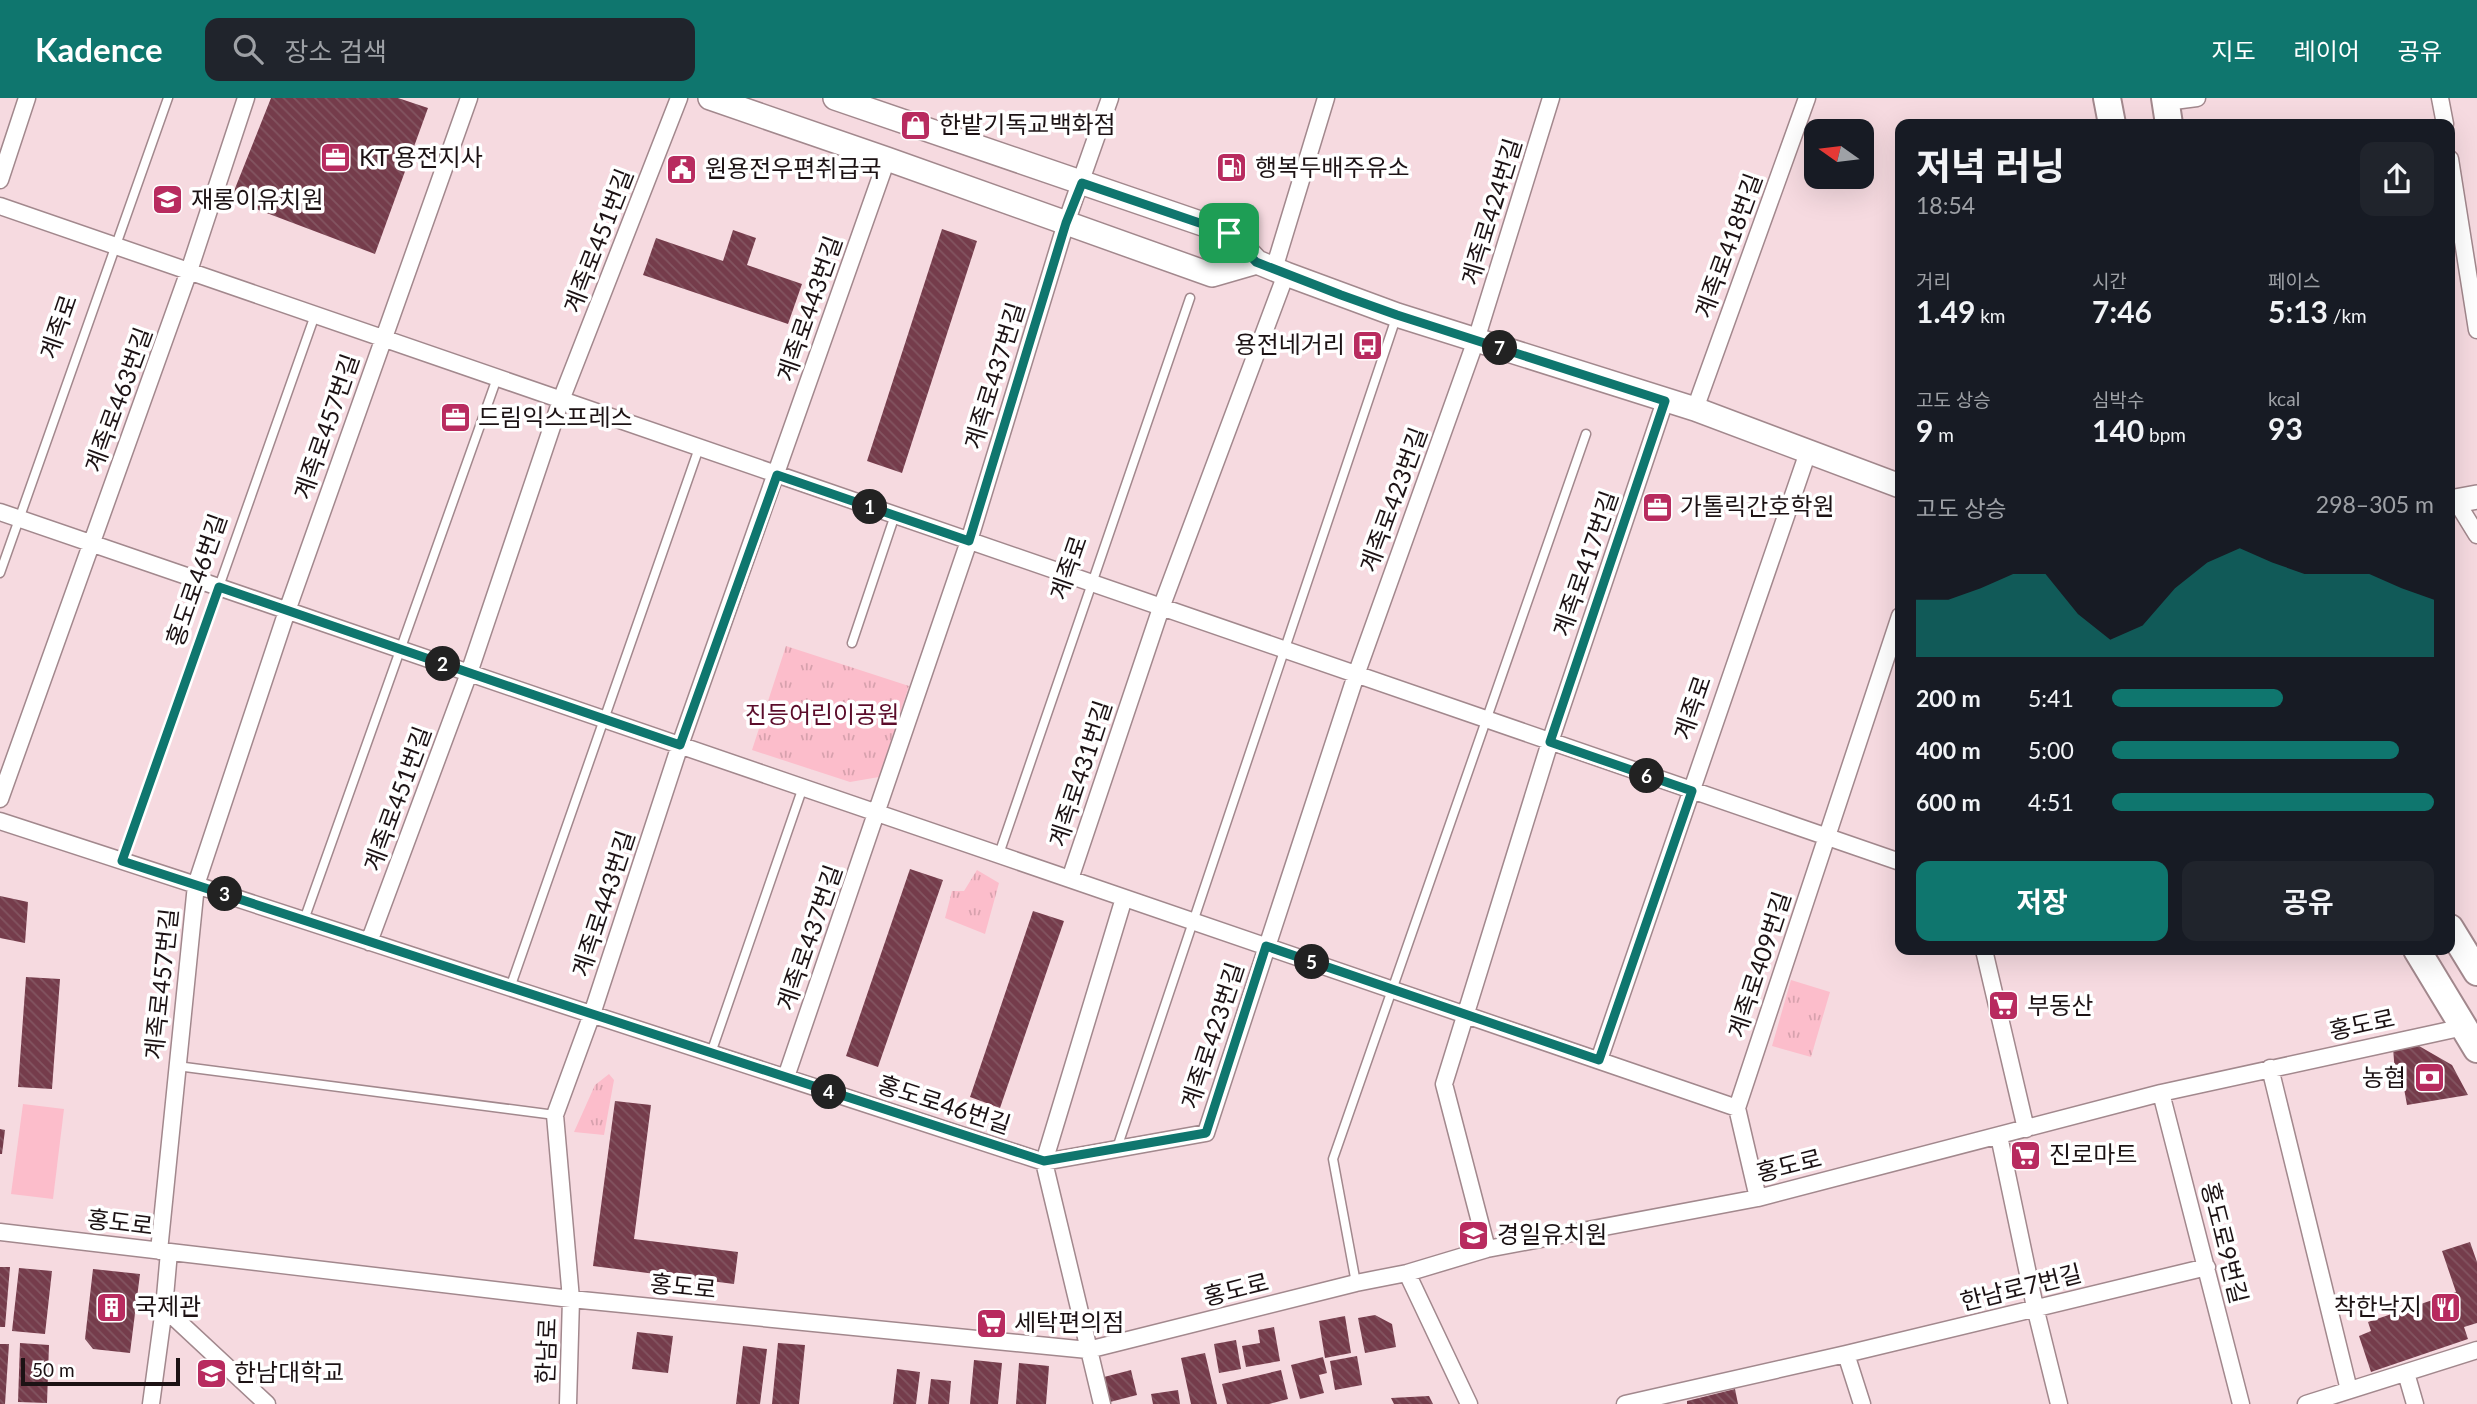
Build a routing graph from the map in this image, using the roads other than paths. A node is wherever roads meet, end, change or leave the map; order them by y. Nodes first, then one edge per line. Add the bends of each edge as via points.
1 (27, 98) edge
2 (168, 98) edge
3 (246, 98) edge
4 (469, 98) edge
5 (679, 98) edge
6 (710, 98) edge
7 (835, 98) edge
8 (1110, 98) edge
9 (1326, 98) edge
10 (1551, 98) edge
11 (1807, 98) edge
12 (2107, 98) edge
13 (2197, 98) edge
14 (2440, 98) edge
15 (880, 105) edge
16 (2167, 108) edge
17 (2111, 119) edge
18 (2444, 119) edge
19 (887, 159) junction
20 (0, 180) edge
21 (1082, 183) junction
22 (2455, 191) edge
23 (0, 206) edge
24 (1066, 223) junction
25 (115, 246) junction
26 (1272, 269) junction
27 (189, 271) junction
28 (1190, 298) dead end
29 (315, 315) junction
30 (1397, 315) junction
31 (2477, 330) edge
32 (382, 338) junction
33 (1476, 340) junction
34 (498, 378) junction
35 (561, 400) junction
36 (1665, 401) junction
37 (1695, 409) junction
38 (1586, 434) dead end
39 (699, 448) junction
40 (1808, 452) junction
41 (777, 475) junction
42 (1895, 484) edge
43 (2461, 500) edge
44 (0, 512) edge
45 (895, 515) junction
46 (19, 519) junction
47 (2477, 535) edge
48 (969, 541) junction
49 (92, 544) junction
50 (0, 573) edge
51 (1092, 584) junction
52 (219, 587) junction
53 (1161, 608) junction
54 (287, 611) junction
55 (1895, 631) edge
56 (852, 643) dead end
57 (401, 650) junction
58 (1284, 650) junction
59 (469, 673) junction
60 (1356, 675) junction
61 (604, 719) junction
62 (1486, 720) junction
63 (1550, 742) junction
64 (680, 745) junction
65 (803, 787) junction
66 (1692, 791) junction
67 (0, 799) edge
68 (876, 812) junction
69 (0, 821) edge
70 (1826, 838) junction
71 (999, 855) junction
72 (1895, 860) edge
73 (122, 861) junction
74 (1070, 879) junction
75 (195, 885) junction
76 (1124, 898) junction
77 (304, 920) junction
78 (1194, 921) junction
79 (2455, 936) edge
80 (369, 942) junction
81 (1266, 946) junction
82 (1985, 955) edge
83 (2420, 955) edge
84 (2477, 972) edge
85 (510, 988) junction
86 (1392, 989) junction
87 (592, 1014) junction
88 (1466, 1015) junction
89 (2470, 1038) edge
90 (710, 1053) junction
91 (1599, 1060) junction
92 (177, 1066) junction
93 (2270, 1068) junction
94 (786, 1077) junction
95 (2161, 1093) junction
96 (1737, 1108) junction
97 (555, 1115) junction
98 (2026, 1129) junction
99 (1999, 1136) junction
100 (1117, 1149) junction
101 (1044, 1161) junction
102 (1758, 1198) junction
103 (0, 1232) edge
104 (1487, 1249) junction
105 (164, 1251) junction
106 (2207, 1267) junction
107 (1407, 1273) junction
108 (1356, 1283) junction
109 (571, 1299) junction
110 (2035, 1307) junction
111 (164, 1308) junction
112 (1088, 1350) junction
113 (2477, 1350) edge
114 (1846, 1354) junction
115 (2406, 1373) junction
116 (2349, 1391) junction
117 (151, 1404) edge
118 (267, 1404) edge
119 (568, 1404) edge
120 (1102, 1404) edge
121 (1469, 1404) edge
122 (1625, 1404) edge
123 (1862, 1404) edge
124 (2059, 1404) edge
125 (2241, 1404) edge
126 (2306, 1404) edge
127 (2415, 1404) edge

1 - 20 street
2 - 25 lane, 계족로
3 - 27 street, 계족로463번길
4 - 32 street, 계족로457번길
5 - 35 street, 계족로451번길
6 - 19 main road
7 - 15 main road
8 - 21 street, 계족로437번길
9 - 26 street, 계족로431번길
10 - 33 street, 계족로424번길
11 - 37 street, 계족로418번길
12 - 17 main road
13 - 16 street
14 - 18 street
15 - 21 main road
19 - 24 main road
19 - 41 street, 계족로443번길
21 - 24 street, 계족로437번길
21 - 26 main road via 1229,233
22 - 31 street
23 - 25 street
24 - 26 main road via 1212,275
24 - 48 street, 계족로437번길
25 - 27 street
25 - 46 lane, 계족로
26 - 30 main road
26 - 53 street, 계족로431번길
27 - 29 street, 계족로457번길
27 - 49 street, 계족로463번길
28 - 51 lane, 계족로
29 - 32 street, 계족로457번길
29 - 52 lane, 홍도로46번길
30 - 33 main road
30 - 58 lane
32 - 34 street
32 - 54 street, 계족로457번길
33 - 36 main road
33 - 60 street, 계족로423번길
34 - 35 street
34 - 57 lane
35 - 39 street
35 - 59 street, 계족로451번길
36 - 37 main road
36 - 63 street, 계족로417번길
37 - 40 main road
38 - 62 lane
39 - 41 street
39 - 61 lane
40 - 42 main road
40 - 66 street, 계족로
41 - 45 street
41 - 64 street, 계족로443번길
43 - 47 street
44 - 46 street
45 - 48 street
45 - 56 lane
46 - 49 street
46 - 50 lane, 계족로
48 - 51 street
48 - 68 street, 계족로437번길
49 - 52 street
49 - 67 street, 계족로463번길
51 - 53 street
51 - 71 lane, 계족로
52 - 54 street
52 - 73 lane, 홍도로46번길
53 - 58 street
53 - 74 street, 계족로431번길
54 - 57 street
54 - 75 street, 계족로457번길
55 - 70 street, 계족로409번길
57 - 59 street
57 - 77 lane
58 - 60 street
58 - 78 lane
59 - 61 street
59 - 80 street, 계족로451번길
60 - 62 street
60 - 81 street, 계족로423번길
61 - 64 street
61 - 85 lane
62 - 63 street
62 - 86 lane
63 - 66 street
63 - 88 street, 계족로417번길
64 - 65 street
64 - 87 street, 계족로443번길
65 - 68 street
65 - 90 lane
66 - 70 street
66 - 91 street, 계족로
68 - 71 street, 계족로431번길
68 - 94 street, 계족로437번길
69 - 73 street, 홍도로46번길
70 - 72 street
70 - 96 street, 계족로409번길
71 - 74 street, 계족로431번길
73 - 75 street, 홍도로46번길
74 - 76 street, 계족로423번길
75 - 77 street, 홍도로46번길
75 - 92 street, 계족로457번길
76 - 78 street, 계족로423번길
76 - 101 street
77 - 80 street, 홍도로46번길
78 - 81 street, 계족로423번길
78 - 100 lane
79 - 84 main road
80 - 85 street, 홍도로46번길
81 - 86 street
81 - 100 street, 계족로423번길 via 1206,1133
82 - 98 street
83 - 89 main road
85 - 87 street, 홍도로46번길
86 - 88 street
86 - 108 lane via 1333,1159
87 - 90 street, 홍도로46번길
87 - 97 street, 계족로443번길
88 - 91 street
88 - 104 street, 계족로417번길 via 1444,1084
89 - 93 street, 홍도로
90 - 94 street, 홍도로46번길
91 - 96 street
92 - 97 lane
92 - 105 street, 계족로457번길
93 - 95 street, 홍도로
93 - 116 street
94 - 101 street, 홍도로46번길
95 - 98 street, 홍도로
95 - 106 street, 홍도로9번길
96 - 102 street
97 - 109 street, 계족로443번길
98 - 99 street, 홍도로
99 - 102 street, 홍도로
99 - 110 street
100 - 101 street, 계족로423번길
101 - 112 street
102 - 104 street, 홍도로
103 - 105 street, 홍도로
104 - 107 street, 홍도로
105 - 109 street, 홍도로
105 - 111 street, 계족로457번길
106 - 110 street, 한남로7번길
106 - 125 street, 홍도로9번길
107 - 108 street, 홍도로
107 - 121 street
108 - 112 street, 홍도로
109 - 112 street, 홍도로
109 - 119 street, 한남로
110 - 114 street, 한남로7번길
110 - 124 street
111 - 117 street, 계족로457번길
111 - 118 street
112 - 120 street
113 - 115 street
114 - 122 street, 한남로7번길
114 - 123 street
115 - 116 street
115 - 127 street
116 - 126 street

